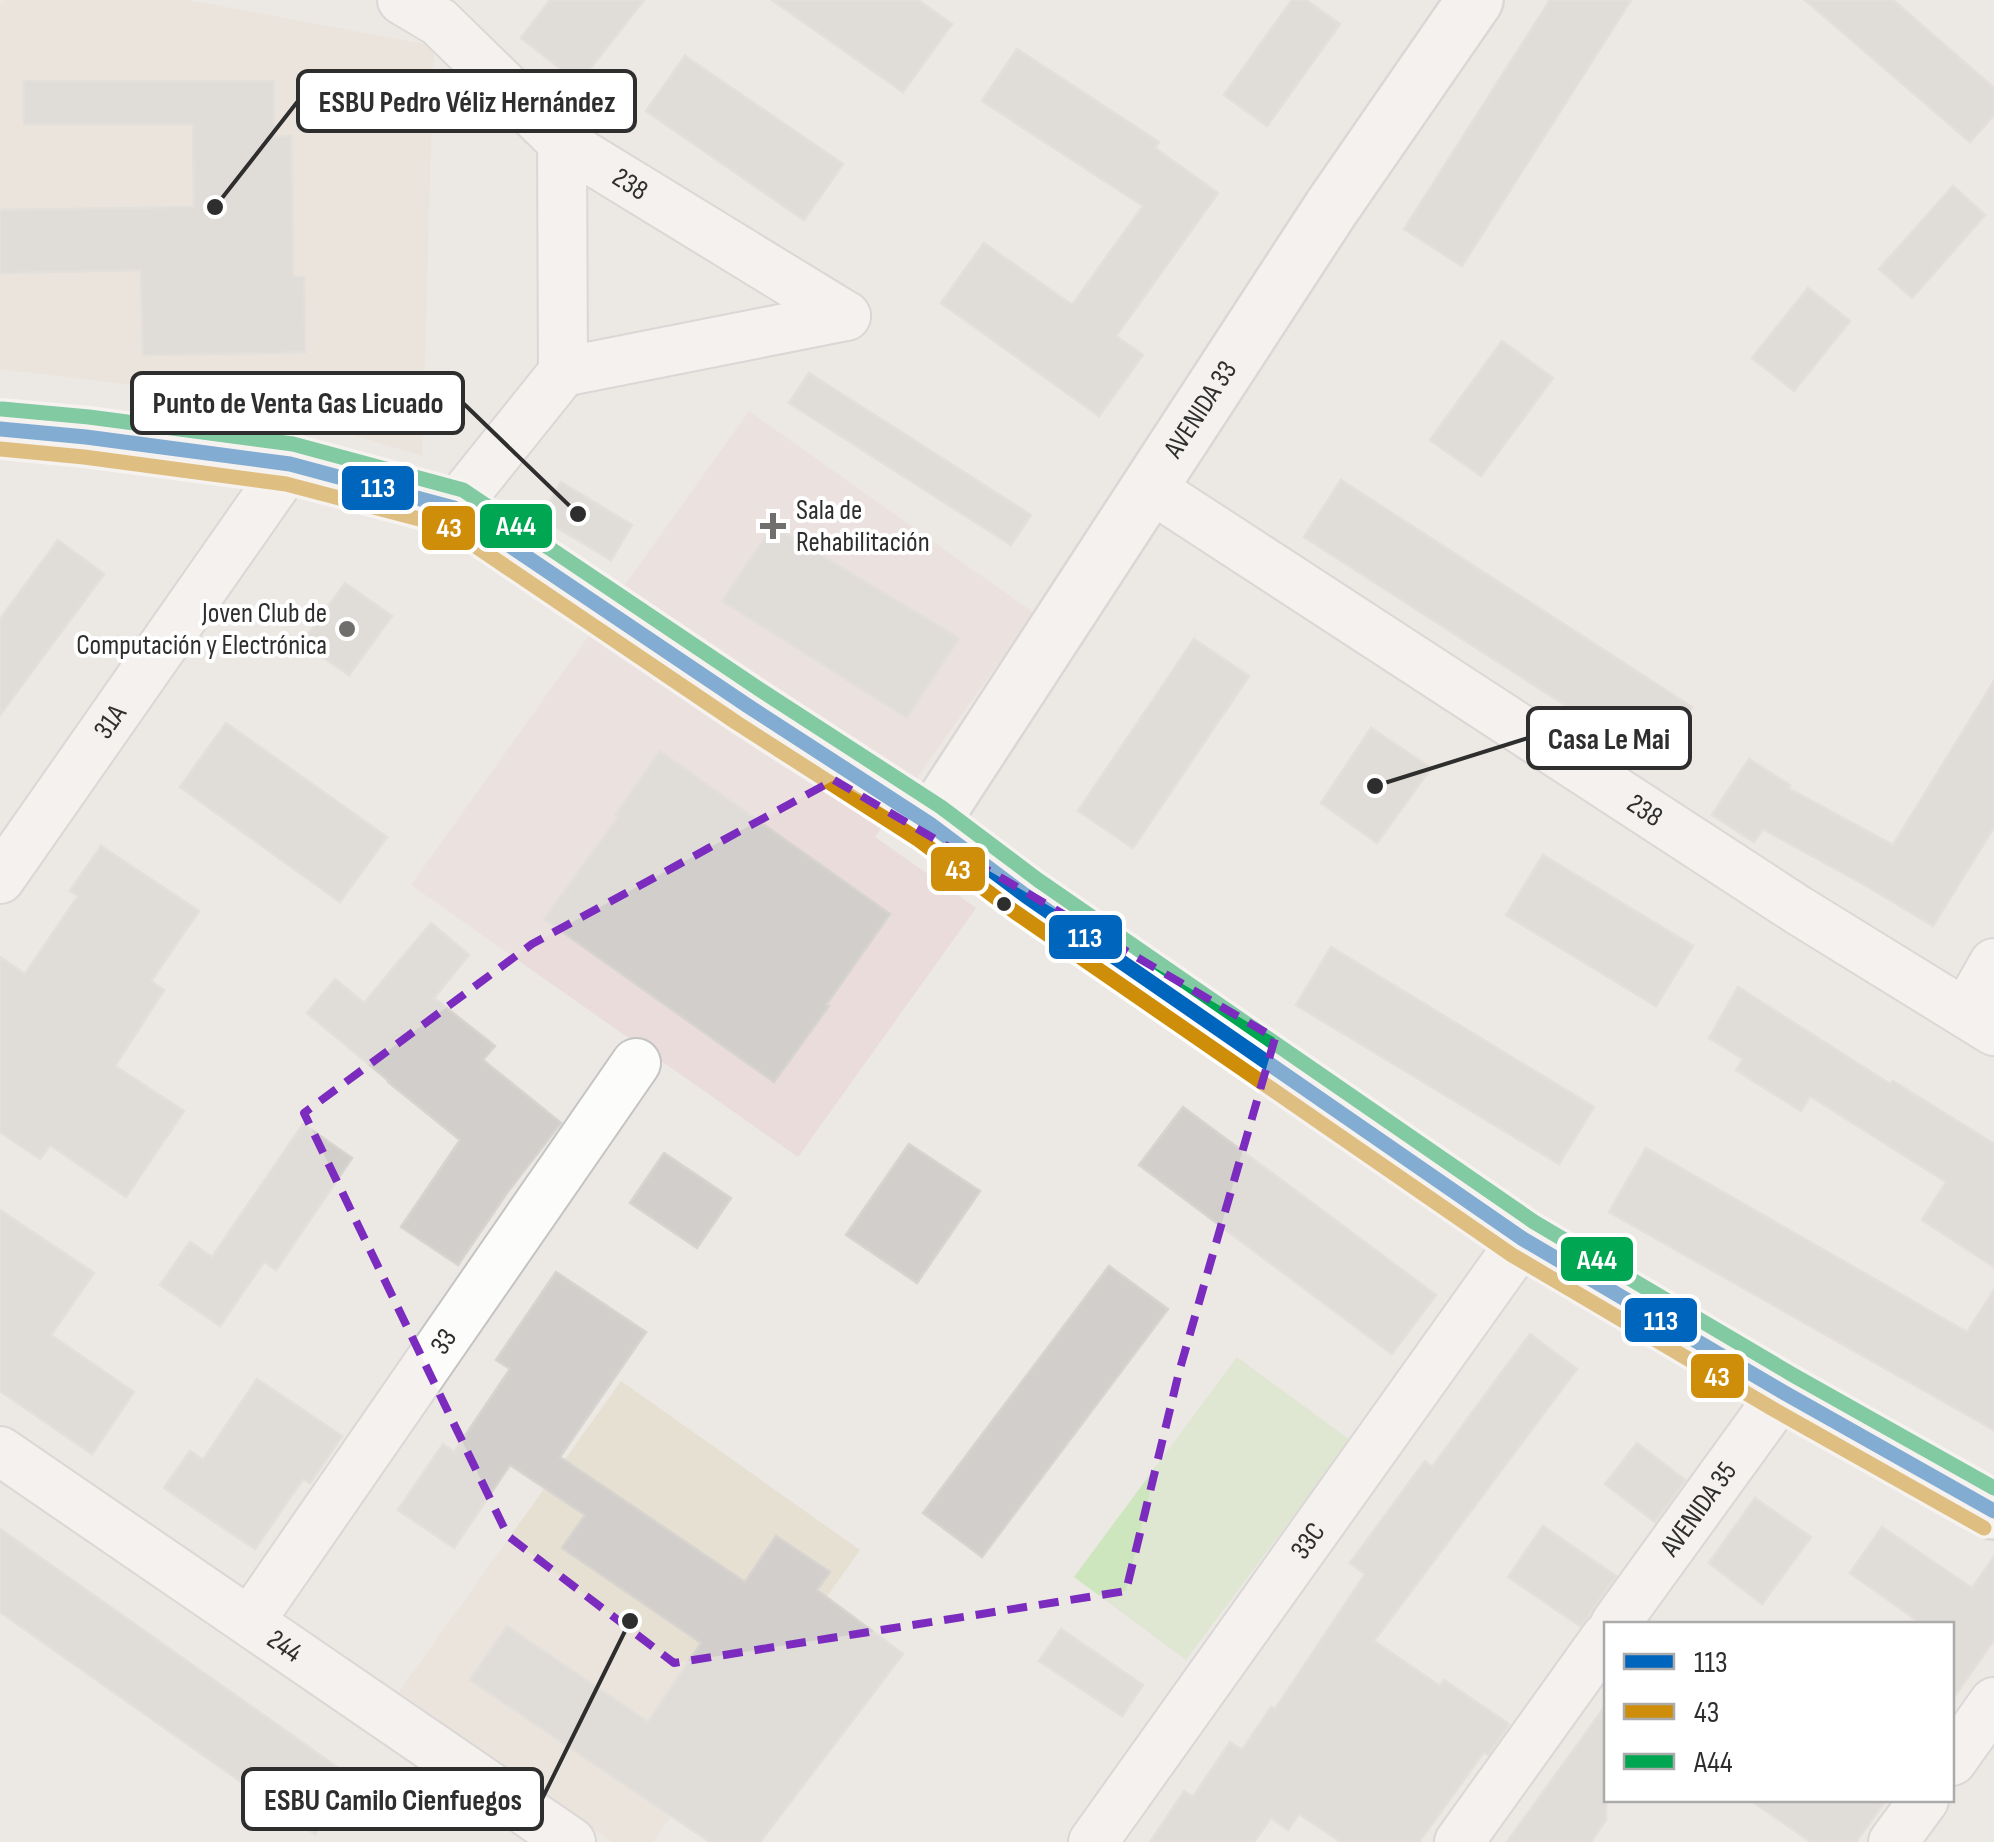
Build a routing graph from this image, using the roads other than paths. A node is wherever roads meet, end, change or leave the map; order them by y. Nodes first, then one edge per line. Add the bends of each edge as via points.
1 (1475, 0) edge
2 (420, 11) edge
3 (562, 142) junction
4 (563, 372) junction
5 (0, 429) edge
6 (290, 464) junction
7 (1149, 488) junction
8 (454, 508) junction
9 (930, 824) junction
10 (0, 879) edge
11 (1994, 963) edge
12 (1980, 1021) edge
13 (636, 1063) dead end
14 (1523, 1240) junction
15 (1783, 1392) junction
16 (0, 1451) edge
17 (1994, 1511) edge
18 (250, 1620) junction
19 (1616, 1622) edge
20 (1604, 1640) edge
21 (1994, 1702) edge
22 (1954, 1758) edge
23 (1923, 1802) edge
24 (571, 1842) edge
25 (1093, 1842) edge
26 (1459, 1842) edge
27 (1893, 1842) edge

1 - 7 street, AVENIDA 33
2 - 3 street, 238
3 - 4 street
3 - 4 street, 238 via 846,316
4 - 8 street
5 - 6 street
6 - 8 street
6 - 10 street, 31A
7 - 9 street, AVENIDA 33
7 - 12 street, 238
8 - 9 street
9 - 14 street
11 - 12 street
13 - 18 street, 33
14 - 15 street
14 - 25 street, 33C
15 - 17 street
15 - 19 street, AVENIDA 35
16 - 18 street, 244
18 - 24 street, 244
20 - 26 street
21 - 22 street
23 - 27 street

